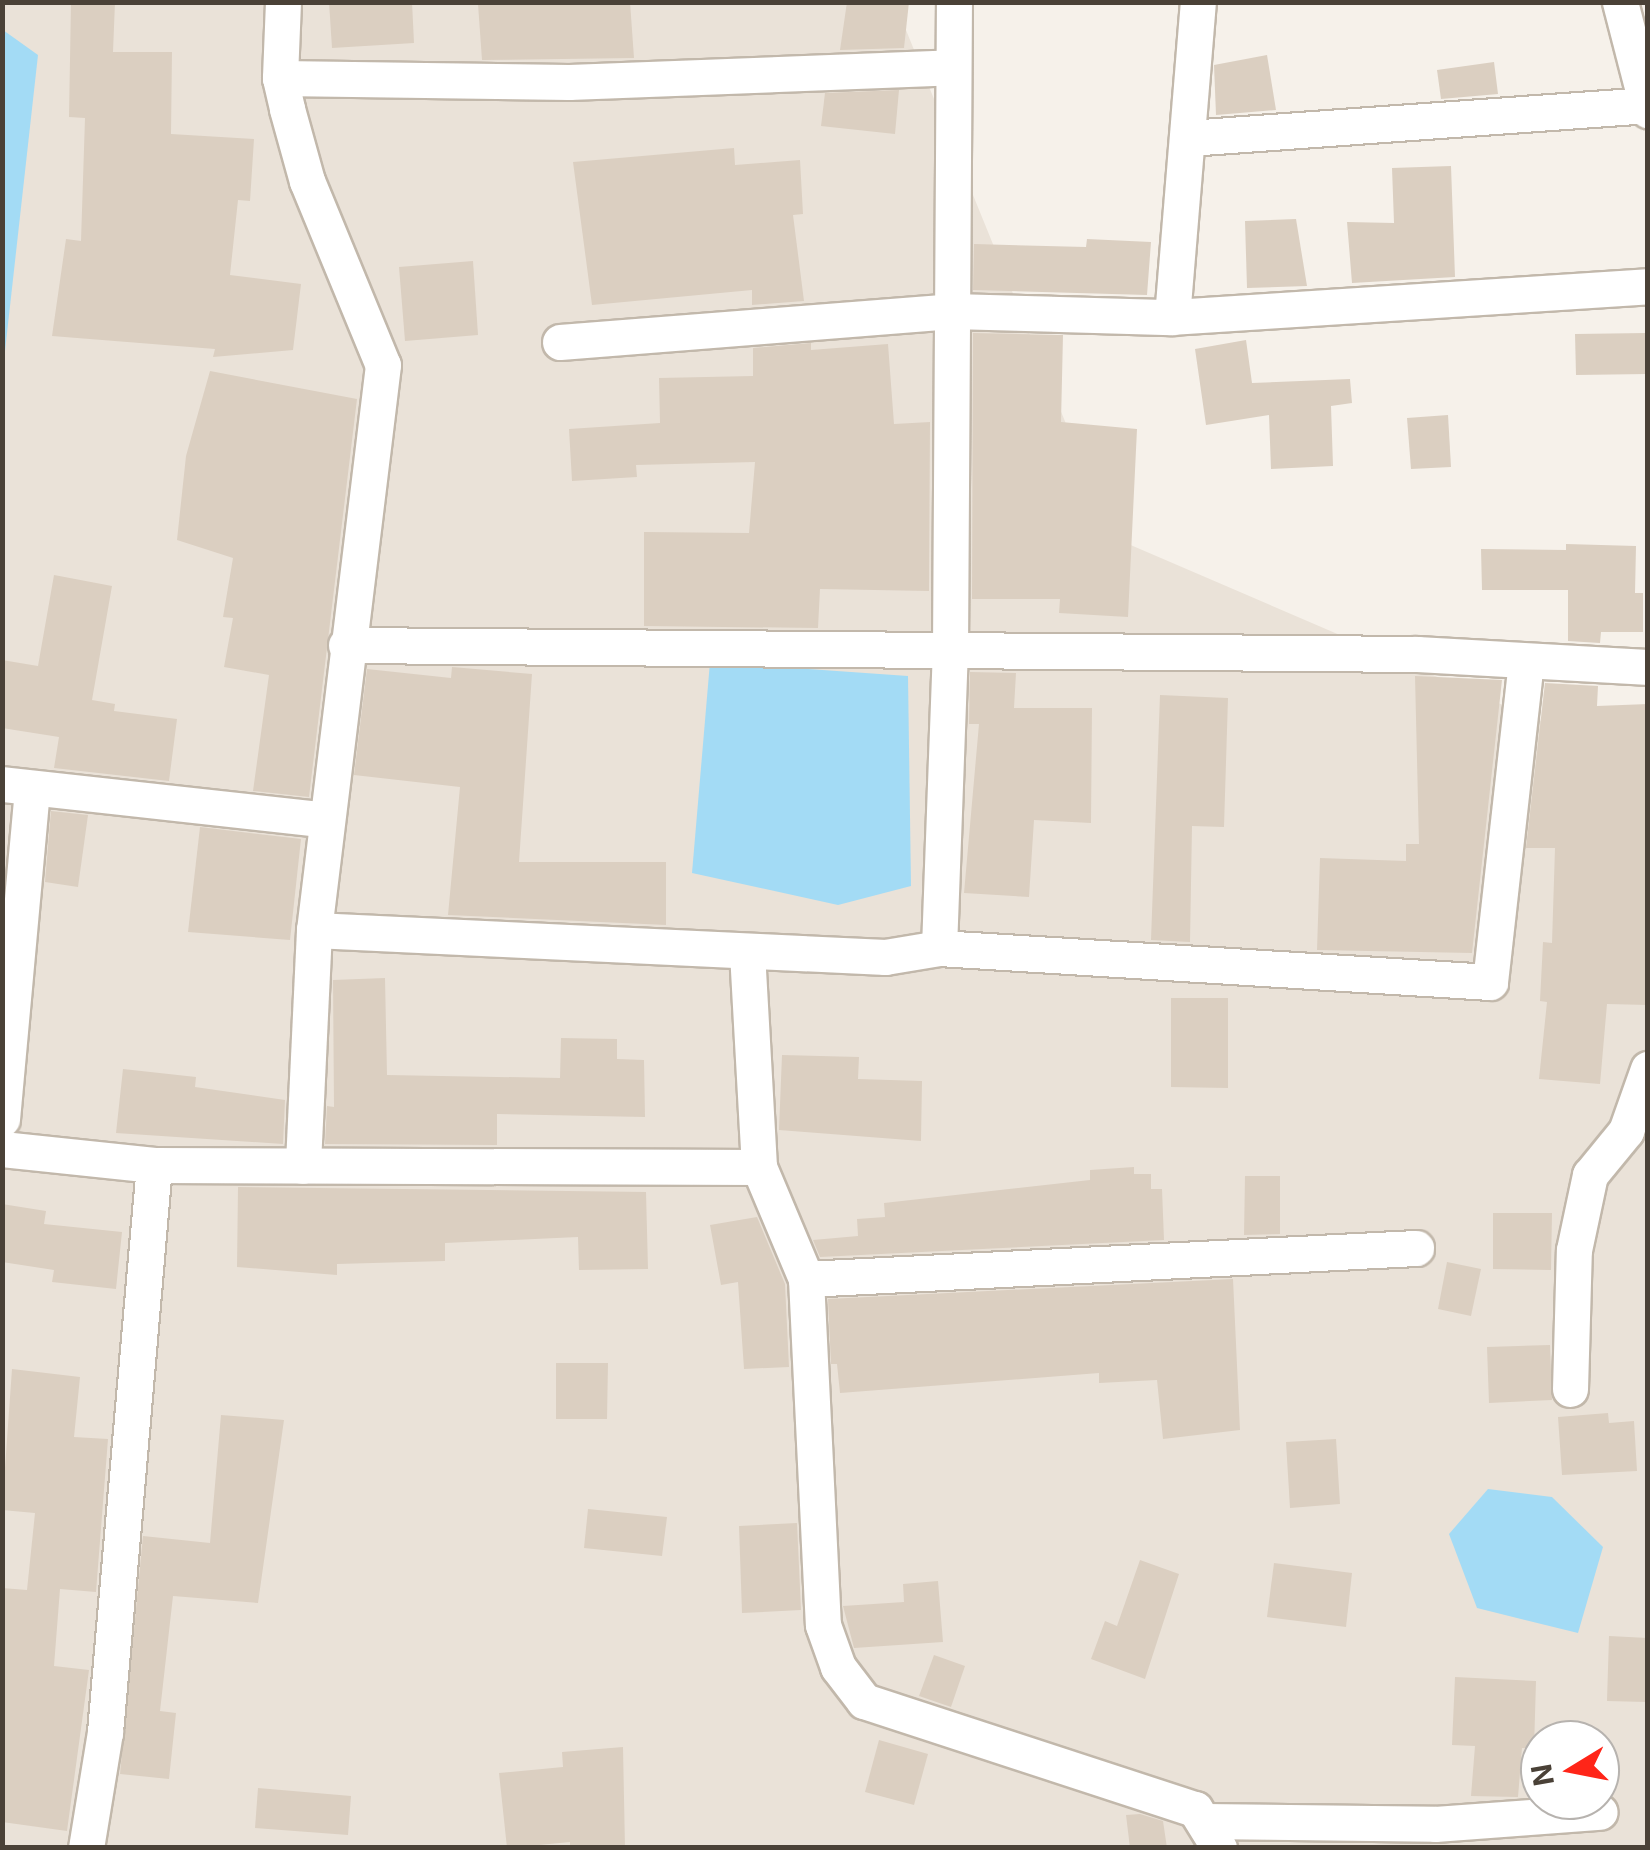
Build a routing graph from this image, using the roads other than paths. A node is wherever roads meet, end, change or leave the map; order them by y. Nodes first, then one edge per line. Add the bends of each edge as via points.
1 (283, 2) edge
2 (954, 2) edge
3 (1198, 2) edge
4 (1620, 2) edge
5 (1641, 58) edge
6 (954, 67) junction
7 (280, 78) junction
8 (1647, 108) edge
9 (1188, 138) junction
10 (1648, 286) edge
11 (952, 312) junction
12 (1172, 317) junction
13 (560, 342) dead end
14 (346, 645) junction
15 (950, 651) junction
16 (1526, 660) junction
17 (1648, 667) edge
18 (17, 786) edge
19 (326, 820) junction
20 (314, 930) junction
21 (939, 948) junction
22 (747, 952) junction
23 (1648, 1068) edge
24 (2, 1119) edge
25 (1631, 1143) edge
26 (2, 1149) edge
27 (154, 1164) junction
28 (302, 1166) junction
29 (759, 1167) junction
30 (1416, 1248) dead end
31 (806, 1279) junction
32 (1570, 1390) dead end
33 (1520, 1818) edge
34 (1212, 1834) edge
35 (86, 1848) edge

1 - 7 street
2 - 6 street
3 - 9 street
4 - 5 street
5 - 8 street
6 - 7 street via 569,82
6 - 11 street
7 - 14 street via 307,181 382,365
8 - 9 street
9 - 12 street
10 - 12 street
11 - 12 street
11 - 13 street
11 - 15 street
14 - 15 street
14 - 19 street
15 - 16 street
15 - 21 street
16 - 17 street
16 - 21 street via 1490,982
18 - 19 street
18 - 24 street
19 - 20 street
20 - 22 street
20 - 28 street
21 - 22 street via 885,957
22 - 29 street
23 - 25 street
25 - 32 street via 1590,1175 1574,1250
26 - 27 street
27 - 28 street
27 - 35 street via 106,1732
28 - 29 street
29 - 31 street
30 - 31 street
31 - 34 street via 823,1624 838,1668 864,1701 1195,1808
33 - 34 street

